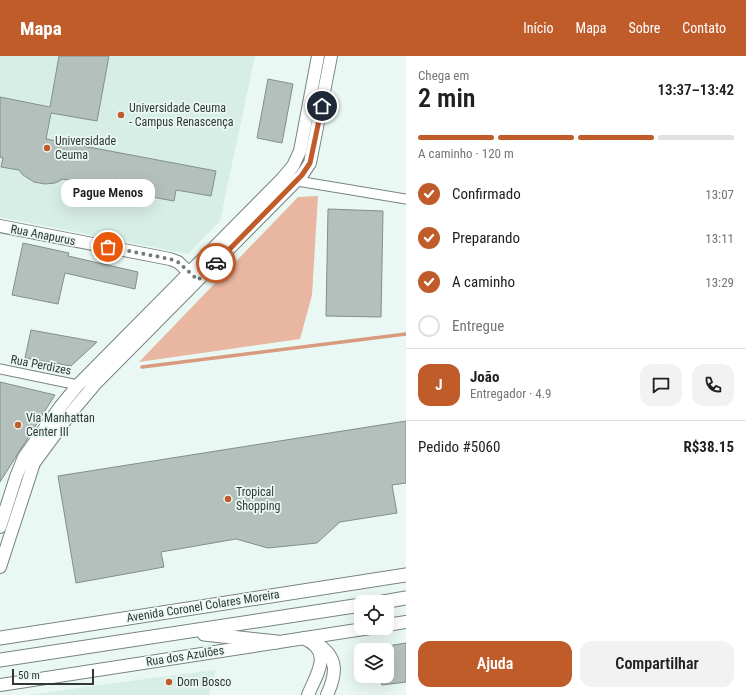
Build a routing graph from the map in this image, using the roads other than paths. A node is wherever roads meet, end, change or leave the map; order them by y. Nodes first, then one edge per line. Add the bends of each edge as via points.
1 (318, 56) edge
2 (331, 56) edge
3 (282, 179) junction
4 (296, 181) junction
5 (406, 198) edge
6 (0, 226) edge
7 (193, 276) junction
8 (0, 369) edge
9 (78, 385) junction
10 (8, 511) edge
11 (0, 528) edge
12 (0, 567) edge
13 (406, 575) edge
14 (406, 598) edge
15 (394, 600) edge
16 (354, 606) edge
17 (406, 622) edge
18 (394, 624) edge
19 (354, 631) edge
20 (188, 632) junction
21 (0, 638) edge
22 (307, 640) junction
23 (277, 642) junction
24 (0, 660) edge
25 (0, 685) edge
26 (308, 695) edge
27 (327, 695) edge

1 - 3 main road via 300,151
2 - 4 main road via 310,163
3 - 4 street
3 - 7 main road
4 - 5 street
4 - 7 main road
6 - 7 main road, Rua Anapurus via 170,259 178,262
7 - 9 main road
7 - 10 main road via 70,414 34,463
8 - 9 street, Rua Perdizes
9 - 10 main road via 24,457
10 - 11 main road
10 - 12 main road
13 - 21 main road, Avenida Coronel Colares Moreira
14 - 15 main road
16 - 20 main road, Avenida Coronel Colares Moreira
17 - 18 main road
19 - 22 main road, Rua dos Azulões
20 - 23 main road
20 - 24 main road, Avenida Coronel Colares Moreira
22 - 23 main road, Rua dos Azulões
22 - 26 main road via 319,650 322,658
22 - 27 main road via 320,646 330,656 334,667 334,680
23 - 25 main road, Rua dos Azulões

